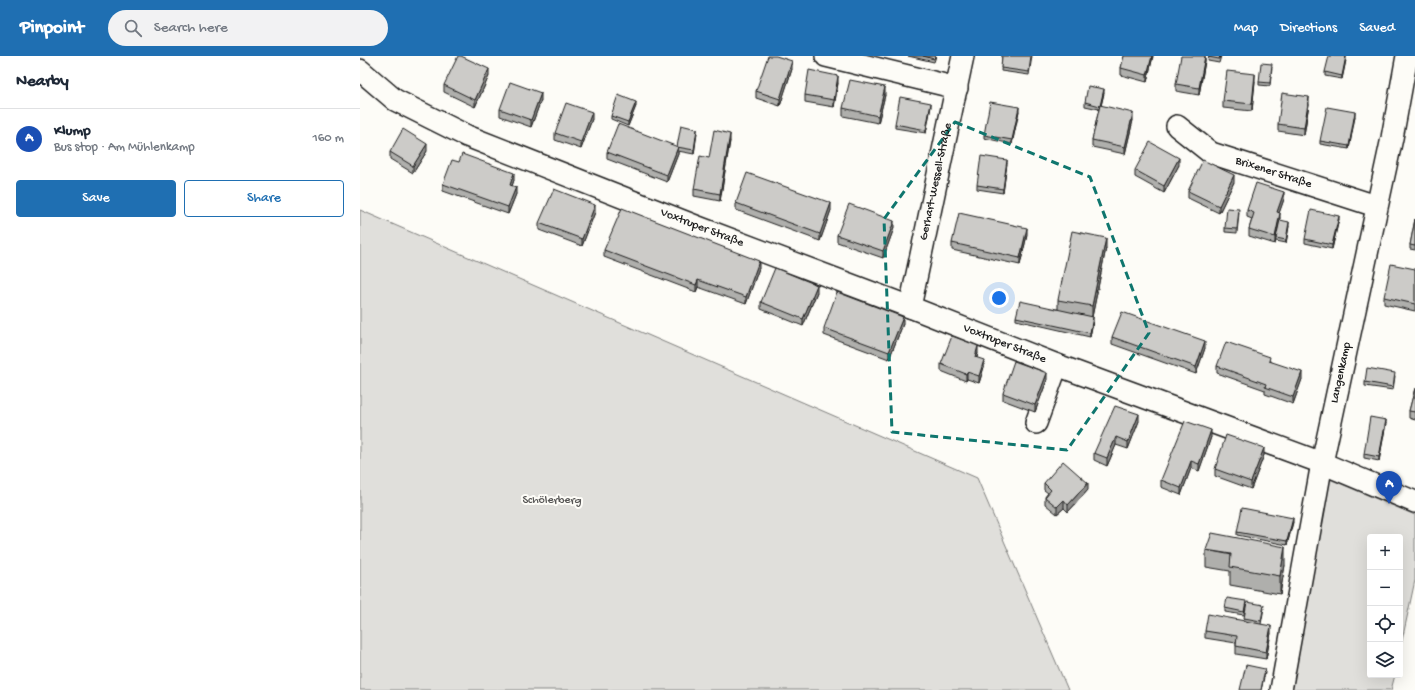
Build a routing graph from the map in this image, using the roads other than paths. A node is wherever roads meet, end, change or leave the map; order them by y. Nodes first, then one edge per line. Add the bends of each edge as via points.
1 (826, 56) edge
2 (963, 56) edge
3 (1407, 56) edge
4 (360, 70) edge
5 (956, 88) junction
6 (1177, 126) dead end
7 (1376, 206) junction
8 (910, 307) junction
9 (1056, 365) junction
10 (1036, 423) dead end
11 (1322, 463) junction
12 (1415, 502) edge
13 (1281, 690) edge

1 - 5 street
2 - 5 street, Gerhart-Wessell-Straße
3 - 7 street, Langenkamp
4 - 8 street, Voxtruper Straße via 395,100 467,136
5 - 8 street, Gerhart-Wessell-Straße
6 - 7 street, Brixener Straße via 1211,152
7 - 11 street, Langenkamp
8 - 9 street, Voxtruper Straße
9 - 10 street, Voxtruper Straße
9 - 11 street, Voxtruper Straße
11 - 12 street, Voxtruper Straße
11 - 13 street, Langenkamp

